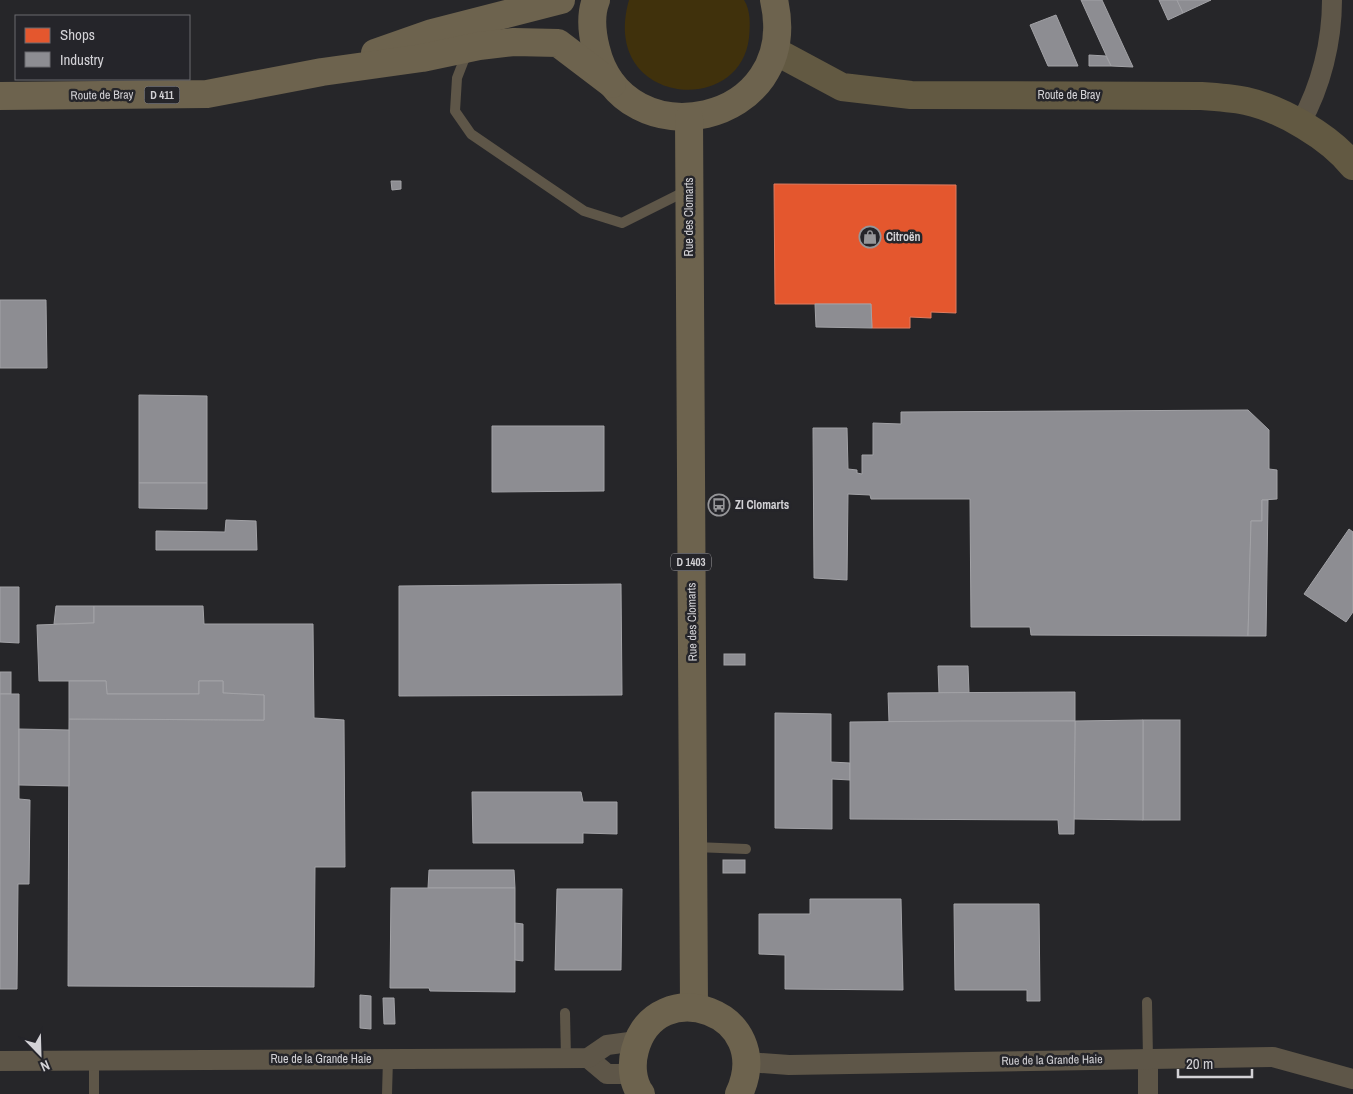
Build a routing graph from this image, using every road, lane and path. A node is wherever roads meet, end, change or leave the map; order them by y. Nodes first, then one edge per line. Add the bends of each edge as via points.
1 (561, 0) edge
2 (596, 0) edge
3 (774, 0) edge
4 (1332, 0) edge
5 (479, 46) junction
6 (775, 51) junction
7 (322, 72) junction
8 (612, 84) junction
9 (0, 96) edge
10 (689, 118) junction
11 (1301, 122) junction
12 (1353, 166) edge
13 (689, 189) junction
14 (694, 847) junction
15 (746, 849) dead end
16 (1147, 1002) dead end
17 (694, 1007) junction
18 (565, 1013) dead end
19 (637, 1041) junction
20 (566, 1058) junction
21 (588, 1058) junction
22 (1148, 1058) junction
23 (388, 1059) junction
24 (0, 1061) edge
25 (94, 1061) junction
26 (747, 1062) junction
27 (1353, 1079) edge
28 (637, 1084) edge
29 (94, 1094) edge
30 (387, 1094) edge
31 (738, 1094) edge
32 (1148, 1094) edge

1 - 7 main road, Route de Bray / D 411 via 432,33
2 - 8 main road via 592,32 598,59
3 - 6 main road via 778,20
4 - 11 street via 1332,23 1315,97
5 - 7 main road, Route de Bray / D 411 via 422,58
5 - 8 main road, Route de Bray / D 411 via 514,42 558,43
5 - 13 lane via 464,60 457,78 455,111 471,134 584,212 622,223
6 - 10 main road, Route de Bray via 762,77 743,98 717,112
6 - 11 main road, Route de Bray via 842,87 911,95 1200,96 1247,101
7 - 9 main road, Route de Bray / D 411 via 207,94
8 - 10 main road, Route de Bray via 634,103 661,115
10 - 13 main road, Rue des Clomarts / D 1403
11 - 12 main road, Route de Bray
13 - 14 main road, Rue des Clomarts / D 1403
14 - 15 lane
14 - 17 main road, Rue des Clomarts / D 1403
16 - 22 lane
17 - 19 main road via 677,1008 661,1015 647,1026
17 - 26 main road via 711,1010 737,1031
18 - 20 lane
19 - 21 street via 607,1045
19 - 28 main road via 633,1057
20 - 21 street, Rue de la Grande Haie
20 - 23 street, Rue de la Grande Haie
21 - 28 street via 607,1074
22 - 26 street, Rue de la Grande Haie
22 - 27 street, Rue de la Grande Haie via 1273,1057
22 - 32 street
23 - 25 street, Rue de la Grande Haie
23 - 30 lane
24 - 25 street, Rue de la Grande Haie
25 - 29 lane
26 - 31 main road via 745,1080

